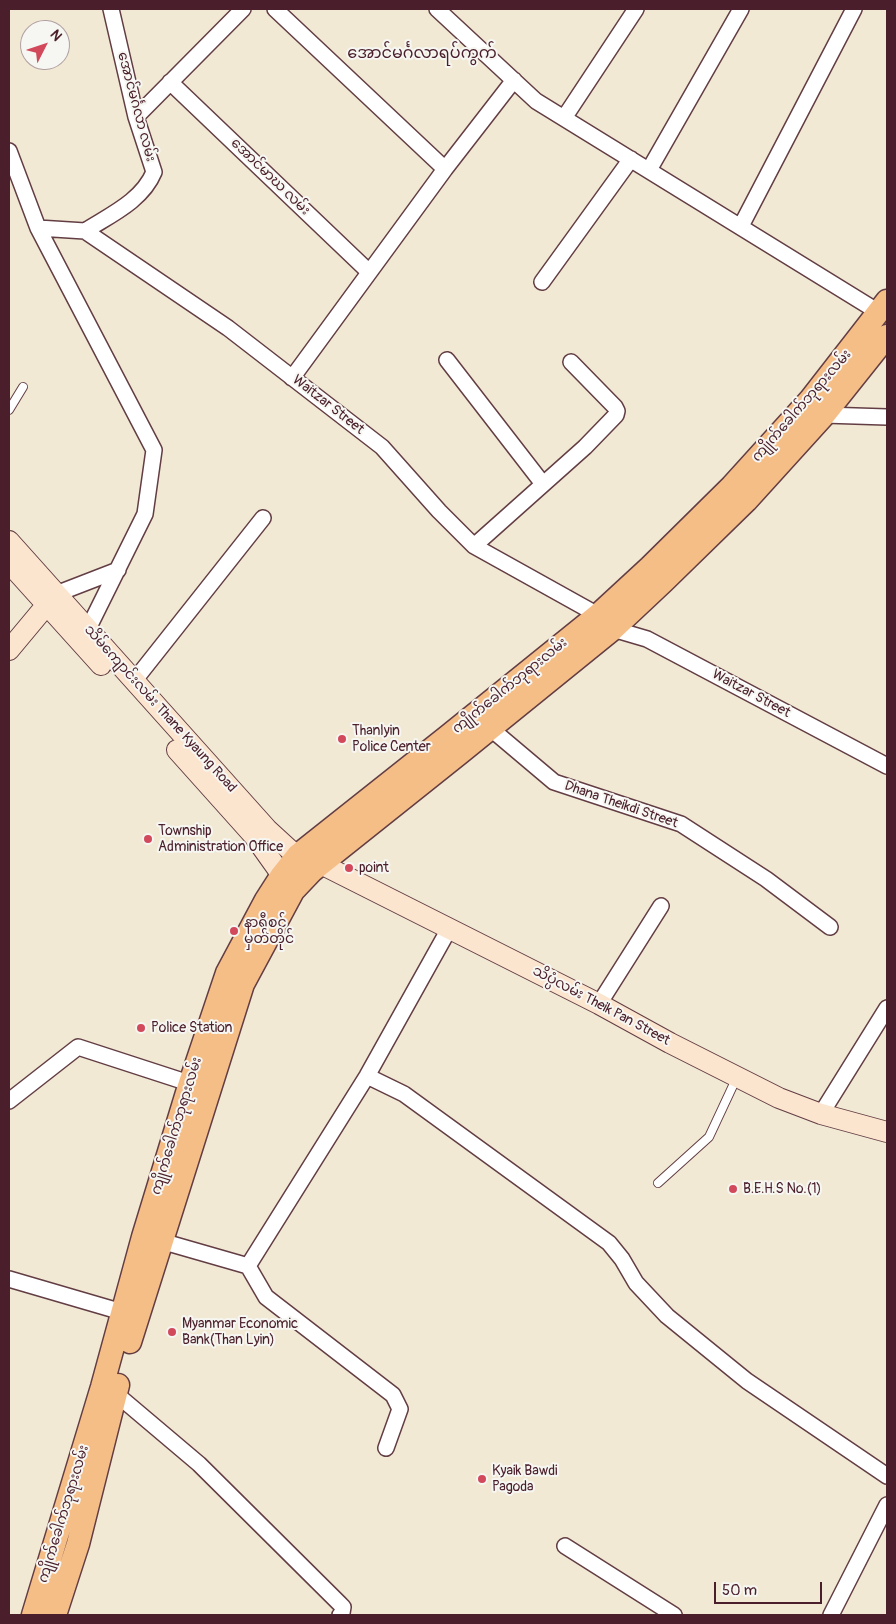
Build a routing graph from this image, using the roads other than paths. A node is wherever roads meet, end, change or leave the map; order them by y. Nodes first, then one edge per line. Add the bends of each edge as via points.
1 (110, 9) edge
2 (243, 9) edge
3 (275, 9) edge
4 (437, 9) edge
5 (636, 9) edge
6 (741, 9) edge
7 (854, 9) edge
8 (514, 80) junction
9 (170, 82) junction
10 (136, 117) junction
11 (564, 118) junction
12 (9, 151) edge
13 (631, 158) junction
14 (444, 169) junction
15 (649, 170) junction
16 (741, 226) junction
17 (38, 228) junction
18 (85, 231) junction
19 (369, 272) junction
20 (542, 282) dead end
21 (884, 307) edge
22 (887, 336) edge
23 (448, 360) dead end
24 (571, 362) dead end
25 (292, 378) junction
26 (22, 387) dead end
27 (9, 410) edge
28 (824, 415) junction
29 (887, 417) edge
30 (544, 484) junction
31 (263, 518) dead end
32 (9, 541) edge
33 (474, 546) junction
34 (9, 563) edge
35 (118, 570) junction
36 (51, 599) junction
37 (605, 622) junction
38 (88, 629) junction
39 (9, 650) edge
40 (134, 681) junction
41 (490, 728) junction
42 (887, 766) edge
43 (298, 855) junction
44 (321, 864) junction
45 (288, 883) junction
46 (661, 906) dead end
47 (830, 927) dead end
48 (450, 929) junction
49 (599, 1004) junction
50 (887, 1008) edge
51 (367, 1076) junction
52 (737, 1077) junction
53 (199, 1087) junction
54 (9, 1101) edge
55 (821, 1114) junction
56 (887, 1132) edge
57 (658, 1183) dead end
58 (153, 1239) junction
59 (248, 1266) junction
60 (9, 1279) edge
61 (122, 1312) junction
62 (115, 1393) junction
63 (386, 1448) dead end
64 (887, 1476) edge
65 (885, 1514) edge
66 (565, 1546) dead end
67 (33, 1615) edge
68 (55, 1615) edge
69 (340, 1615) edge
70 (674, 1615) edge
71 (832, 1615) edge

1 - 10 street, အောင်မင်္ဂလာ လမ်း
2 - 9 street
3 - 14 street
4 - 8 street
5 - 11 street
6 - 15 street
7 - 16 street
8 - 11 street via 536,101
8 - 14 street
9 - 10 street
9 - 19 street, အောင်မာဃ လမ်း
10 - 18 street, အောင်မင်္ဂလာ လမ်း via 154,172 152,177 139,195
11 - 13 street
12 - 17 street
13 - 15 street
13 - 20 street
14 - 19 street
15 - 16 street
16 - 21 street
17 - 18 street
17 - 35 street via 154,450 145,514
18 - 25 street, Waitzar Street via 228,328
19 - 25 street
21 - 37 main road, ကျိုက်ခေါက်ဘုရားလမ်း via 810,400 732,486 650,567
22 - 28 main road, ကျိုက်ခေါက်ဘုရားလမ်း
23 - 30 street
24 - 30 street via 617,411 585,447
25 - 33 street, Waitzar Street via 382,447
26 - 27 lane
28 - 29 street
28 - 37 main road, ကျိုက်ခေါက်ဘုရားလမ်း via 746,501
30 - 33 street
31 - 40 street
32 - 36 main road, သိမ်ကျောင်းလမ်း Thane Kyaung Road
33 - 37 street, Waitzar Street
34 - 36 main road, သိမ်ကျောင်းလမ်း Thane Kyaung Road
35 - 36 street
35 - 38 street
36 - 38 main road, သိမ်ကျောင်းလမ်း Thane Kyaung Road
36 - 39 main road
36 - 45 main road, သိမ်ကျောင်းလမ်း Thane Kyaung Road via 122,687 247,828
37 - 41 main road, ကျိုက်ခေါက်ဘုရားလမ်း
37 - 42 street, Waitzar Street via 646,639
37 - 43 main road, ကျိုက်ခေါက်ဘုရားလမ်း via 455,730
38 - 40 main road, သိမ်ကျောင်းလမ်း Thane Kyaung Road
40 - 43 main road, သိမ်ကျောင်းလမ်း Thane Kyaung Road via 267,829
41 - 44 main road, ကျိုက်ခေါက်ဘုရားလမ်း
41 - 47 street, Dhana Theikdi Street via 554,782 681,824 766,879
43 - 44 main road, သိမ်ကျောင်းလမ်း Thane Kyaung Road
43 - 45 main road, ကျိုက်ခေါက်ဘုရားလမ်း
44 - 45 main road, ကျိုက်ခေါက်ဘုရားလမ်း
44 - 48 main road, သိပ္ပံလမ်း Theik Pan Street
45 - 53 main road, ကျိုက်ခေါက်ဘုရားလမ်း
46 - 49 street
48 - 49 main road, သိပ္ပံလမ်း Theik Pan Street
48 - 51 street
49 - 52 main road, သိပ္ပံလမ်း Theik Pan Street
50 - 55 street
51 - 59 street
51 - 64 street via 404,1094 609,1243 636,1283 667,1316 747,1380
52 - 55 main road, သိပ္ပံလမ်း Theik Pan Street via 778,1098
52 - 57 lane via 709,1137
53 - 54 street via 78,1047
53 - 58 main road, ကျိုက်ခေါက်ဘုရားလမ်း
55 - 56 main road, သိပ္ပံလမ်း Theik Pan Street
58 - 59 street
58 - 61 main road, ကျိုက်ခေါက်ဘုရားလမ်း
58 - 62 main road, ကျိုက်ခေါက်ဘုရားလမ်း via 137,1318
59 - 63 street via 266,1297 393,1394 400,1408
60 - 61 street
61 - 67 main road, ကျိုက်ခေါက်ဘုရားလမ်း
62 - 68 main road, ကျိုက်ခေါက်ဘုရားလမ်း via 78,1544
62 - 69 street via 199,1464 343,1607
65 - 71 street
66 - 70 street

